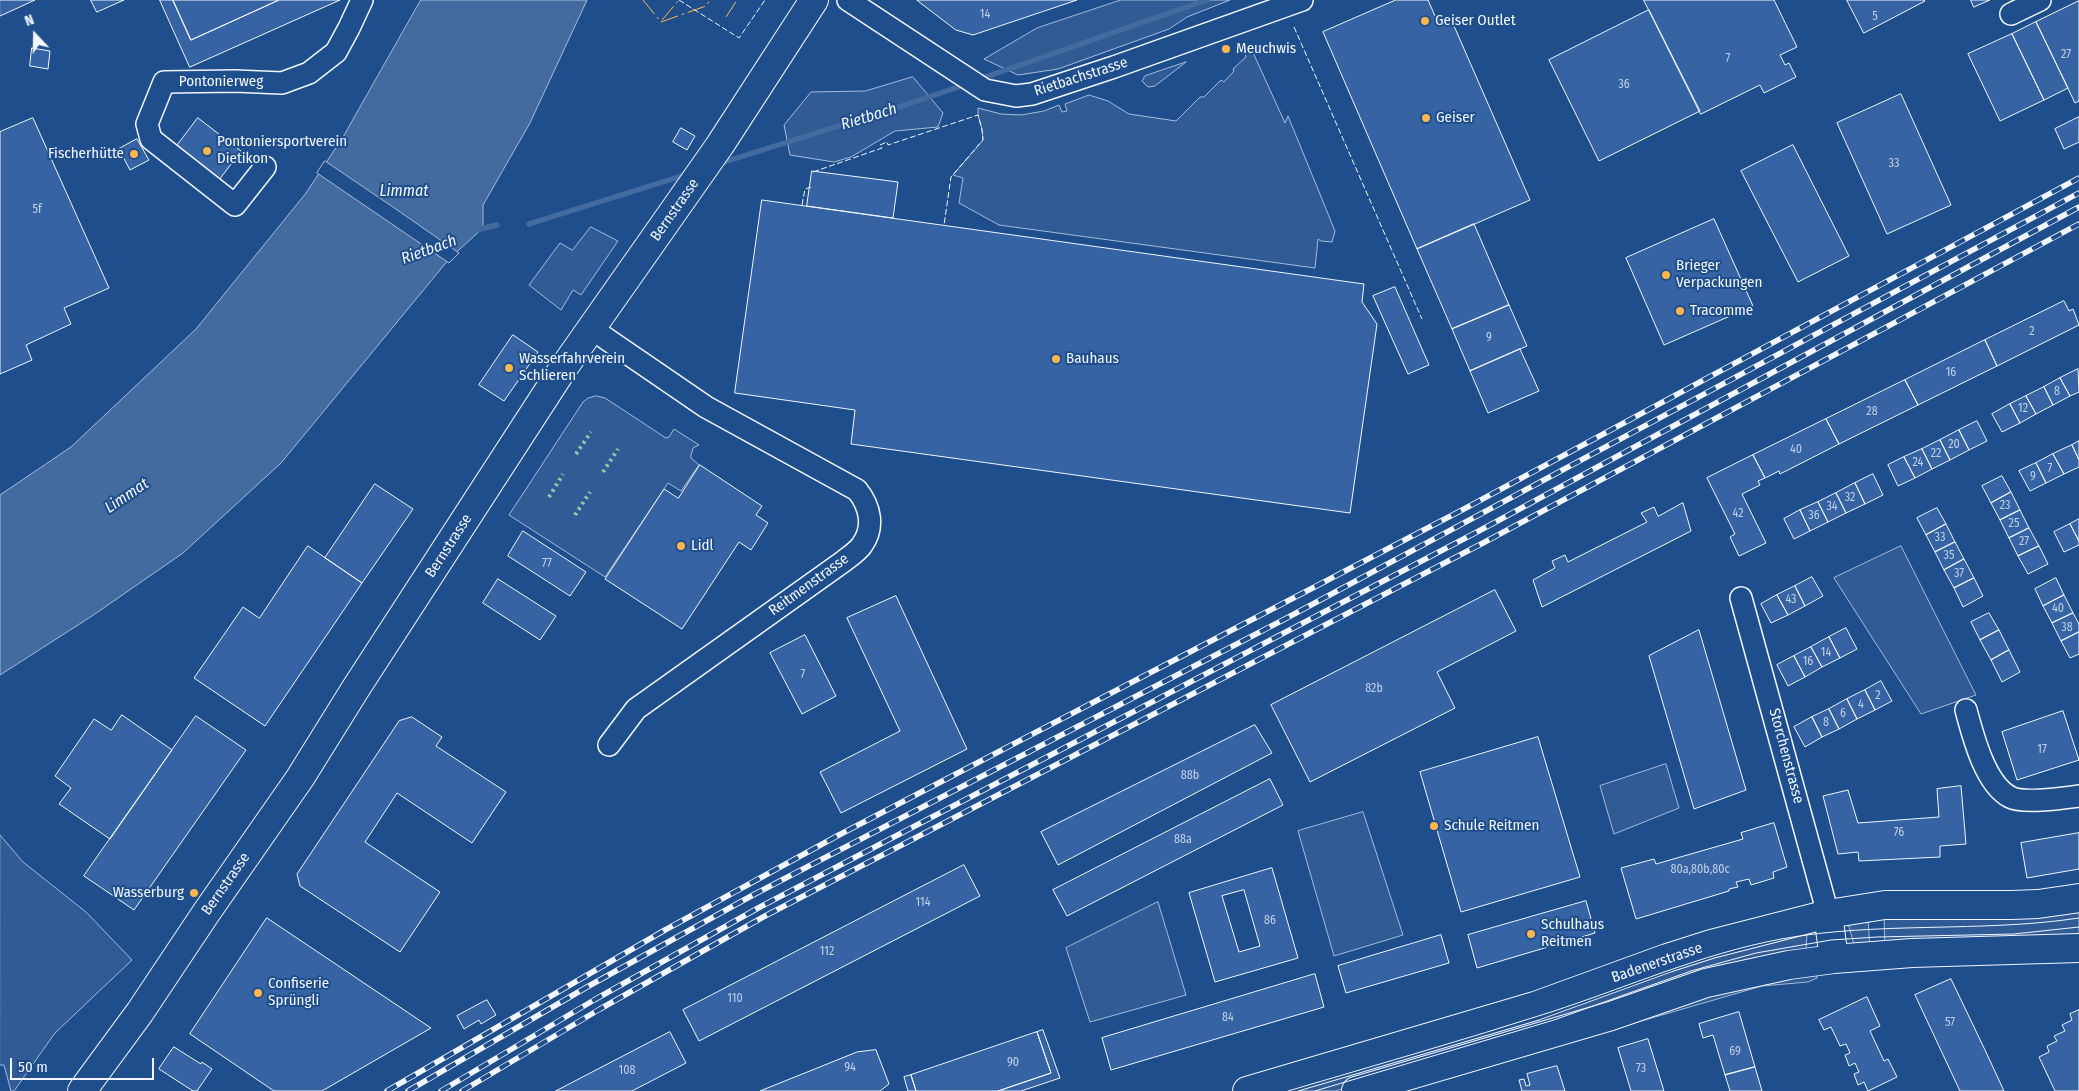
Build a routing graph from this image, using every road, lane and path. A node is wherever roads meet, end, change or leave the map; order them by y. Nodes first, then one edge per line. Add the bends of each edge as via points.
1 (362, 0) edge
2 (814, 0) edge
3 (848, 0) edge
4 (1302, 0) edge
5 (2040, 0) edge
6 (2011, 14) dead end
7 (265, 167) dead end
8 (592, 328) junction
9 (1741, 598) dead end
10 (1966, 710) dead end
11 (609, 745) dead end
12 (2079, 796) edge
13 (2079, 898) edge
14 (1828, 914) junction
15 (2079, 948) edge
16 (1834, 959) junction
17 (82, 1091) edge
18 (1247, 1091) edge
19 (1356, 1091) edge

1 - 7 street, Pontonierweg via 336,52 309,73 282,83 164,82 147,124 151,139 235,205
2 - 8 main road, Bernstrasse via 720,145
3 - 4 street, Rietbachstrasse via 985,90 1016,96 1032,94 1114,67
5 - 6 street
8 - 11 street, Reitmenstrasse via 706,407 857,490 869,509 870,524 862,546 844,562 636,709
8 - 17 main road, Bernstrasse via 300,778
9 - 14 street, Storchenstrasse
10 - 12 street via 1992,782 2011,798 2050,801
13 - 14 main road, Badenerstrasse via 2011,905 1885,905
14 - 16 main road
14 - 18 main road, Badenerstrasse via 1711,944 1534,1006
15 - 16 main road
16 - 19 main road via 1706,983 1627,1011

